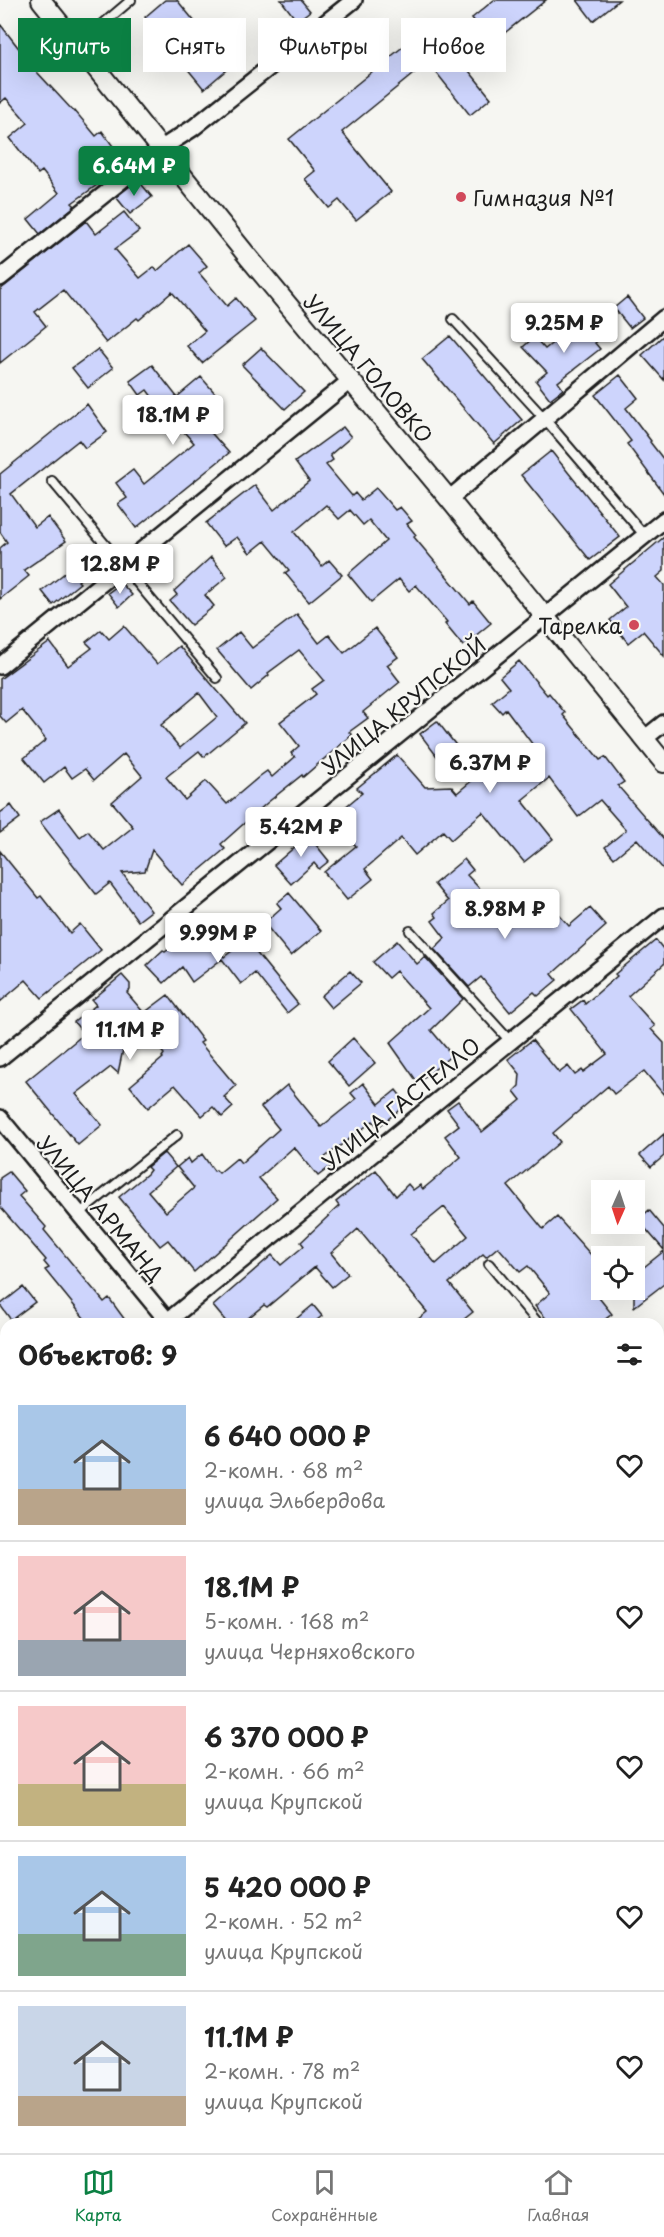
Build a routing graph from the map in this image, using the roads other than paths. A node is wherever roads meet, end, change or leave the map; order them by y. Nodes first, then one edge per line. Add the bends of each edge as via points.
1 (41, 0) edge
2 (131, 0) edge
3 (354, 0) edge
4 (56, 18) edge
5 (110, 18) edge
6 (100, 72) edge
7 (162, 148) junction
8 (0, 278) edge
9 (664, 318) edge
10 (453, 319) dead end
11 (351, 380) junction
12 (544, 418) junction
13 (52, 481) dead end
14 (449, 499) junction
15 (664, 520) edge
16 (645, 536) junction
17 (123, 567) junction
18 (546, 616) junction
19 (0, 666) edge
20 (217, 678) dead end
21 (664, 723) edge
22 (644, 739) junction
23 (664, 763) edge
24 (664, 916) edge
25 (410, 931) dead end
26 (510, 1041) junction
27 (0, 1058) edge
28 (0, 1118) edge
29 (177, 1136) dead end
30 (80, 1214) junction
31 (489, 1264) dead end
32 (163, 1318) edge
33 (173, 1318) edge
34 (534, 1318) edge

1 - 4 street, УЛИЦА ГОЛОВКО
2 - 5 lane
3 - 7 street via 193,128
6 - 7 street, УЛИЦА ГОЛОВКО
7 - 8 street
7 - 11 street, УЛИЦА ГОЛОВКО
9 - 12 street
10 - 12 lane
11 - 14 street, УЛИЦА ГОЛОВКО
11 - 17 street
12 - 14 street
12 - 16 lane
13 - 17 lane
14 - 18 street, УЛИЦА ГОЛОВКО
15 - 16 street, УЛИЦА КРУПСКОЙ
16 - 18 street, УЛИЦА КРУПСКОЙ
17 - 19 street
17 - 20 lane
18 - 22 street, УЛИЦА ГОЛОВКО
18 - 27 street, УЛИЦА КРУПСКОЙ
21 - 22 street
22 - 23 street, УЛИЦА ГОЛОВКО
24 - 26 street, УЛИЦА ГАСТЕЛЛО
25 - 26 lane
26 - 33 street, УЛИЦА ГАСТЕЛЛО
28 - 30 street, УЛИЦА АРМАНД
29 - 30 lane
30 - 32 street, УЛИЦА АРМАНД
31 - 34 lane

